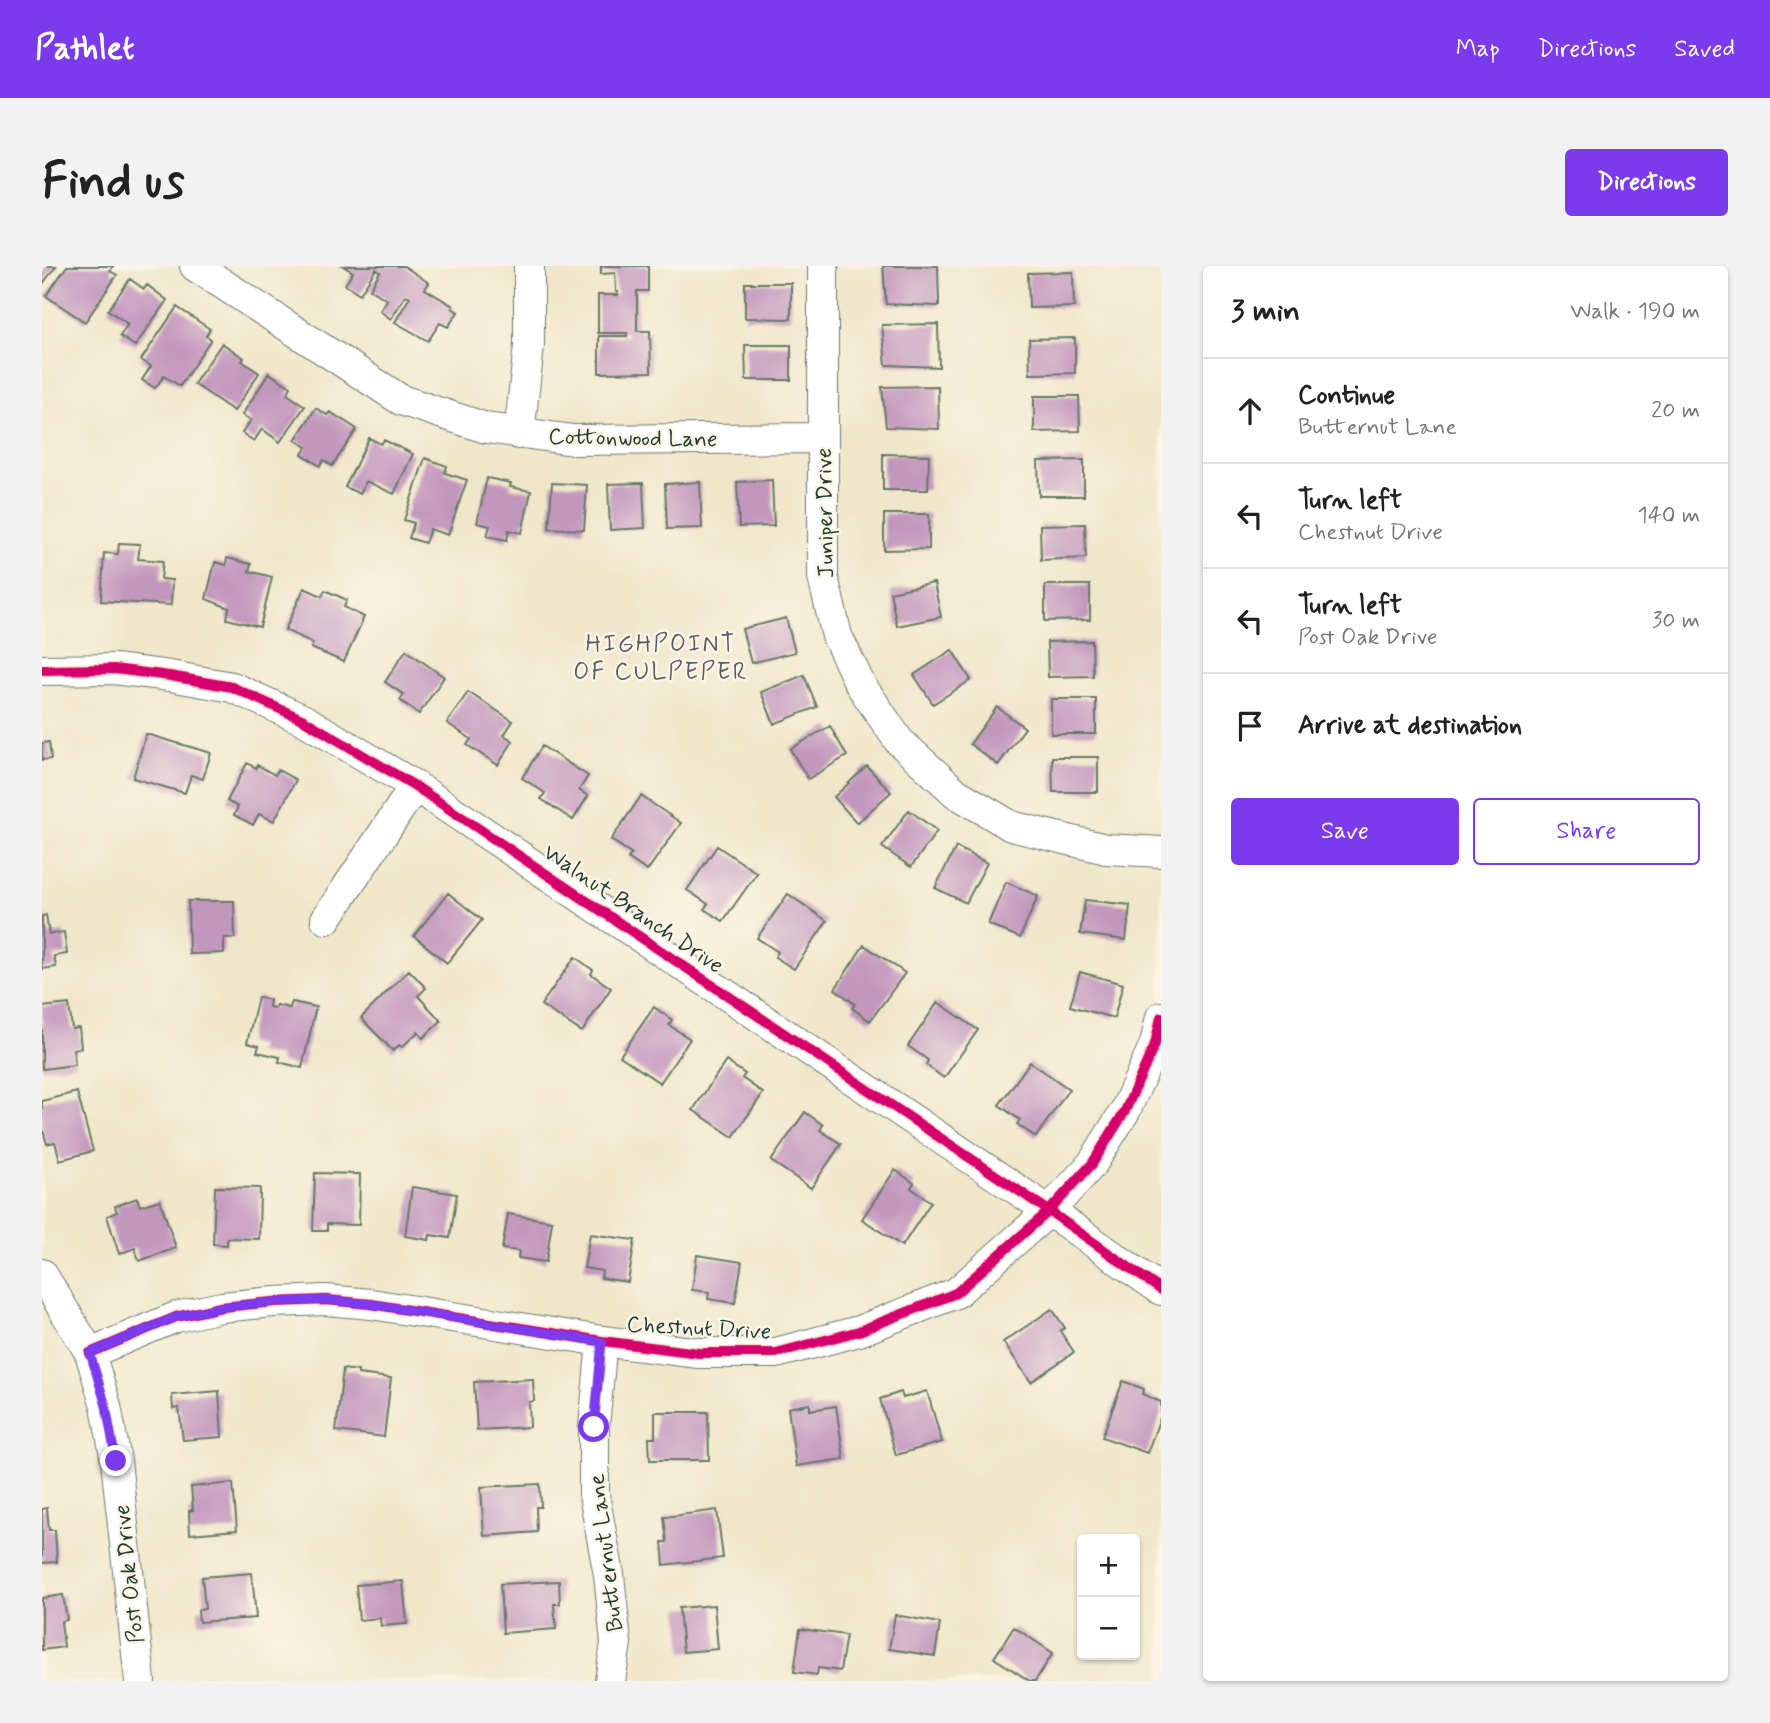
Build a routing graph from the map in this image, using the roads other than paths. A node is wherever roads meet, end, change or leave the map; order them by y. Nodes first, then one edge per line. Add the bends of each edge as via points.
1 (195, 266) edge
2 (529, 266) edge
3 (823, 266) edge
4 (519, 434) junction
5 (822, 438) junction
6 (42, 670) edge
7 (415, 786) junction
8 (1161, 852) edge
9 (326, 919) dead end
10 (1161, 1017) edge
11 (1049, 1211) junction
12 (42, 1274) edge
13 (1161, 1290) edge
14 (602, 1342) junction
15 (90, 1353) junction
16 (140, 1681) edge
17 (610, 1681) edge

1 - 4 street, Cottonwood Lane via 401,400 450,418
2 - 4 street via 529,346
3 - 5 street, Juniper Drive
4 - 5 street, Cottonwood Lane via 573,440
5 - 8 street, Juniper Drive via 823,577 837,636 860,684 899,741 956,793 1011,826 1106,849
6 - 7 street, Walnut Branch Drive via 114,669 232,687 304,720
7 - 9 street
7 - 11 street, Walnut Branch Drive
10 - 11 street, Chestnut Drive via 1155,1044 1125,1111 1092,1164
11 - 13 street, Walnut Branch Drive
11 - 14 street, Chestnut Drive via 956,1293 859,1331 776,1353 699,1353
12 - 15 street, Post Oak Drive
14 - 15 street, Chestnut Drive via 326,1300 221,1307 176,1317
14 - 17 street, Butternut Lane via 594,1427 594,1495 616,1643
15 - 16 street, Post Oak Drive via 116,1461

